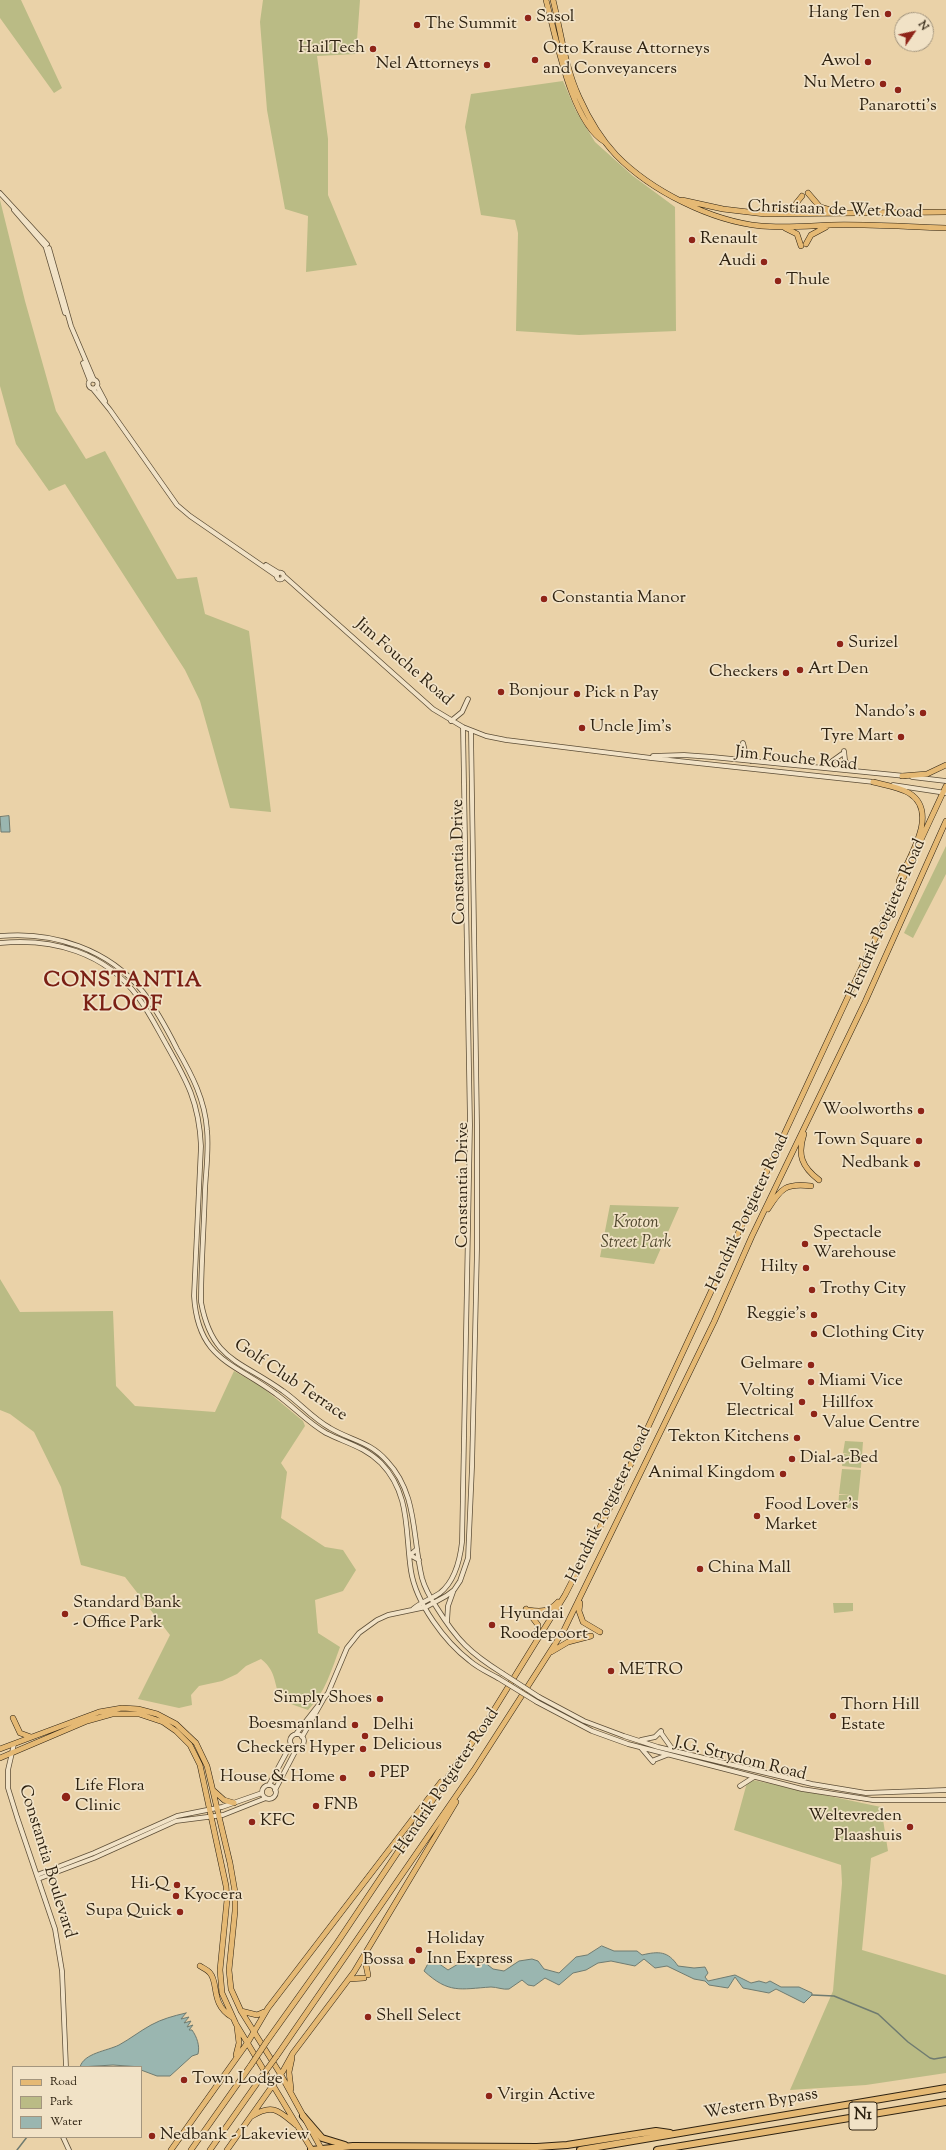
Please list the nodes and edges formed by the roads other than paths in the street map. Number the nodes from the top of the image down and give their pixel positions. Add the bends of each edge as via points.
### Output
1 (546, 0) edge
2 (553, 0) edge
3 (606, 143) junction
4 (0, 193) edge
5 (808, 194) dead end
6 (802, 196) dead end
7 (679, 199) junction
8 (838, 212) junction
9 (946, 212) edge
10 (765, 214) junction
11 (830, 225) junction
12 (781, 227) junction
13 (946, 228) edge
14 (92, 380) junction
15 (95, 387) junction
16 (468, 699) dead end
17 (451, 721) junction
18 (463, 727) junction
19 (472, 730) junction
20 (743, 742) dead end
21 (642, 756) junction
22 (751, 761) junction
23 (946, 766) edge
24 (824, 767) junction
25 (850, 770) junction
26 (902, 776) junction
27 (946, 781) edge
28 (874, 782) junction
29 (946, 786) edge
30 (945, 793) edge
31 (945, 824) edge
32 (890, 909) junction
33 (0, 936) edge
34 (0, 943) edge
35 (813, 1111) junction
36 (819, 1180) dead end
37 (812, 1186) dead end
38 (752, 1236) junction
39 (417, 1549) junction
40 (410, 1555) junction
41 (419, 1560) junction
42 (454, 1590) junction
43 (565, 1595) junction
44 (430, 1598) junction
45 (580, 1600) junction
46 (422, 1602) junction
47 (434, 1603) junction
48 (426, 1608) junction
49 (412, 1609) junction
50 (447, 1624) junction
51 (600, 1632) dead end
52 (591, 1636) dead end
53 (534, 1645) junction
54 (551, 1652) junction
55 (539, 1697) joint
56 (324, 1700) junction
57 (537, 1702) joint
58 (13, 1718) dead end
59 (296, 1734) junction
60 (302, 1736) junction
61 (32, 1738) junction
62 (638, 1741) junction
63 (14, 1744) junction
64 (291, 1744) junction
65 (6, 1747) junction
66 (297, 1748) junction
67 (642, 1748) junction
68 (0, 1749) edge
69 (673, 1750) junction
70 (667, 1755) junction
71 (10, 1756) junction
72 (0, 1758) edge
73 (456, 1765) junction
74 (474, 1770) junction
75 (754, 1777) junction
76 (269, 1785) junction
77 (740, 1786) dead end
78 (213, 1790) junction
79 (275, 1790) junction
80 (946, 1790) edge
81 (262, 1792) junction
82 (266, 1798) junction
83 (946, 1800) edge
84 (234, 1803) junction
85 (217, 1808) junction
86 (210, 1809) junction
87 (219, 1816) junction
88 (211, 1817) junction
89 (38, 1877) junction
90 (364, 1955) junction
91 (200, 1966) dead end
92 (349, 1979) junction
93 (268, 2008) junction
94 (241, 2011) junction
95 (233, 2018) junction
96 (236, 2024) junction
97 (254, 2032) junction
98 (248, 2042) junction
99 (293, 2053) junction
100 (236, 2058) junction
101 (66, 2066) edge
102 (280, 2075) junction
103 (272, 2085) junction
104 (946, 2088) edge
105 (294, 2100) junction
106 (946, 2102) edge
107 (304, 2116) junction
108 (249, 2118) junction
109 (300, 2128) junction
110 (672, 2134) junction
111 (63, 2138) edge
112 (687, 2145) junction
113 (353, 2146) junction
114 (321, 2149) edge
115 (69, 2150) edge
116 (171, 2150) edge
117 (191, 2150) edge
118 (210, 2150) edge
119 (227, 2150) edge
120 (311, 2150) edge
121 (580, 2150) edge
122 (657, 2150) edge
123 (666, 2150) edge

1 - 3 main road, Christiaan de Wet Road via 569,85 588,122 599,138
2 - 3 main road, Christiaan de Wet Road via 573,82 586,112
3 - 7 main road, Christiaan de Wet Road via 623,162
4 - 14 street via 47,246 70,329
5 - 8 main road via 820,207
6 - 10 main road via 791,207
7 - 10 main road, Christiaan de Wet Road via 723,209
7 - 12 main road, Christiaan de Wet Road via 722,218 760,226
8 - 9 main road, Christiaan de Wet Road
8 - 10 main road, Christiaan de Wet Road
11 - 12 main road, Christiaan de Wet Road
11 - 12 main road via 814,233 804,245 795,232
11 - 13 main road, Christiaan de Wet Road
14 - 15 street
14 - 15 street via 89,386
15 - 17 street, Jim Fouche Road via 177,505 299,590 419,698
16 - 17 street via 462,712
17 - 18 street, Jim Fouche Road
18 - 19 street, Jim Fouche Road
18 - 44 street, Constantia Drive via 470,1132 462,1542 458,1564 451,1579 445,1588
19 - 21 street, Jim Fouche Road via 506,740
19 - 42 street, Constantia Drive via 477,1125 476,1280 470,1542 465,1569
20 - 22 street
21 - 22 street, Jim Fouche Road via 684,755
21 - 28 street, Jim Fouche Road
22 - 24 street, Jim Fouche Road
23 - 26 main road via 927,774
24 - 25 street, Jim Fouche Road
24 - 25 street via 843,752
25 - 26 street, Jim Fouche Road
26 - 27 street, Jim Fouche Road
28 - 30 street, Jim Fouche Road
28 - 32 main road via 910,794 922,808 924,818
29 - 30 main road, Hendrik Potgieter Road
30 - 32 main road, Hendrik Potgieter Road
31 - 35 main road, Hendrik Potgieter Road
32 - 43 main road, Hendrik Potgieter Road via 616,1496
33 - 39 street, Golf Club Terrace via 37,935 64,940 101,956 138,987 156,1010 193,1077 205,1115 208,1143 201,1302 206,1327 215,1343 229,1357 267,1380 331,1429 360,1440 387,1461 400,1477 409,1497
34 - 40 street, Golf Club Terrace via 46,943 90,957 127,984 149,1013 190,1089 200,1126 194,1296 197,1319 205,1338 224,1362 274,1392 318,1428 363,1448 383,1465 392,1477 403,1501
35 - 36 main road via 801,1146 800,1157 806,1170
35 - 38 main road, Hendrik Potgieter Road
37 - 38 main road via 792,1185 781,1190
38 - 45 main road, Hendrik Potgieter Road via 714,1322
39 - 40 street
39 - 41 street, Golf Club Terrace
40 - 41 street
40 - 46 street, Golf Club Terrace via 411,1572
41 - 44 street, Golf Club Terrace via 422,1579
42 - 47 street, Constantia Drive
42 - 50 street via 449,1601
43 - 53 main road, Hendrik Potgieter Road
43 - 53 main road via 549,1610 527,1610 538,1626 539,1634
44 - 46 street, Constantia Drive
44 - 47 street, Golf Club Terrace
45 - 51 main road via 579,1611 583,1622
45 - 54 main road, Hendrik Potgieter Road
46 - 48 street, Golf Club Terrace
46 - 49 street, Constantia Drive
47 - 48 street, Constantia Drive
47 - 50 street, Golf Club Terrace
48 - 49 street, Constantia Drive
48 - 57 street, Golf Club Terrace, bridge via 455,1648 474,1664
49 - 56 street, Constantia Drive via 377,1620 359,1633 347,1648
50 - 55 street, Golf Club Terrace, bridge via 467,1649
52 - 54 main road via 568,1642
53 - 73 main road, Hendrik Potgieter Road via 484,1726
54 - 74 main road, Hendrik Potgieter Road
55 - 62 street, J.G. Strydom Road via 584,1721
56 - 59 street, Constantia Drive
56 - 60 street, Constantia Drive
57 - 67 street, J.G. Strydom Road via 592,1731
58 - 61 main road via 20,1733
59 - 60 street
59 - 64 street via 290,1738
60 - 66 street via 303,1744
61 - 63 main road
61 - 78 main road via 99,1712 122,1708 146,1710 176,1724 196,1743 207,1766
62 - 69 street, J.G. Strydom Road
62 - 69 street via 653,1738 661,1732
63 - 65 main road
63 - 71 street, Constantia Boulevard
64 - 66 street
64 - 76 street
65 - 68 main road
65 - 71 street, Constantia Boulevard
66 - 79 street
67 - 70 street, J.G. Strydom Road
67 - 70 street via 654,1761
69 - 80 street, J.G. Strydom Road via 854,1792
70 - 75 street, J.G. Strydom Road
71 - 72 main road
71 - 86 main road via 101,1717 120,1713 148,1716 163,1722 190,1745 202,1772
71 - 89 street, Constantia Boulevard via 10,1793
73 - 93 main road via 393,1843
73 - 117 main road, Hendrik Potgieter Road, bridge via 337,1943
74 - 90 main road
74 - 118 main road, Hendrik Potgieter Road, bridge via 350,1952
75 - 77 street
75 - 83 street, J.G. Strydom Road via 852,1798
76 - 79 street
76 - 81 street via 263,1788
78 - 84 main road via 224,1800
78 - 85 main road
79 - 82 street via 274,1797
81 - 82 street
81 - 84 street
82 - 87 street
84 - 85 street
85 - 86 street
85 - 87 main road
86 - 88 main road
86 - 89 street via 169,1819
87 - 88 street
87 - 94 main road via 235,1892 229,1979
88 - 89 street via 176,1821 94,1858
88 - 95 main road via 227,1900 220,1978 222,1993
89 - 101 street, Constantia Boulevard via 55,1929 62,1964
90 - 92 main road
90 - 92 main road via 366,1977
91 - 95 main road via 212,1974 217,1998 226,2013
92 - 99 main road
93 - 94 main road via 257,2015
93 - 97 main road
94 - 97 main road
95 - 96 main road
96 - 98 main road
96 - 100 main road via 239,2043
97 - 98 main road
97 - 102 main road
98 - 100 main road
98 - 103 main road
99 - 102 main road
99 - 105 main road via 288,2072
100 - 116 main road
102 - 103 main road
102 - 105 main road
103 - 108 main road
103 - 109 main road
104 - 110 highway, Western Bypass / N1
105 - 107 main road
106 - 112 highway, Western Bypass / N1
107 - 113 highway via 322,2138
107 - 114 main road
108 - 109 main road via 261,2110 272,2109
108 - 119 main road
109 - 120 main road
110 - 113 highway via 656,2131 567,2145 537,2147
110 - 121 highway, Western Bypass / N1
111 - 115 street
112 - 122 highway, Western Bypass / N1
112 - 123 highway
113 - 114 highway
114 - 120 highway

